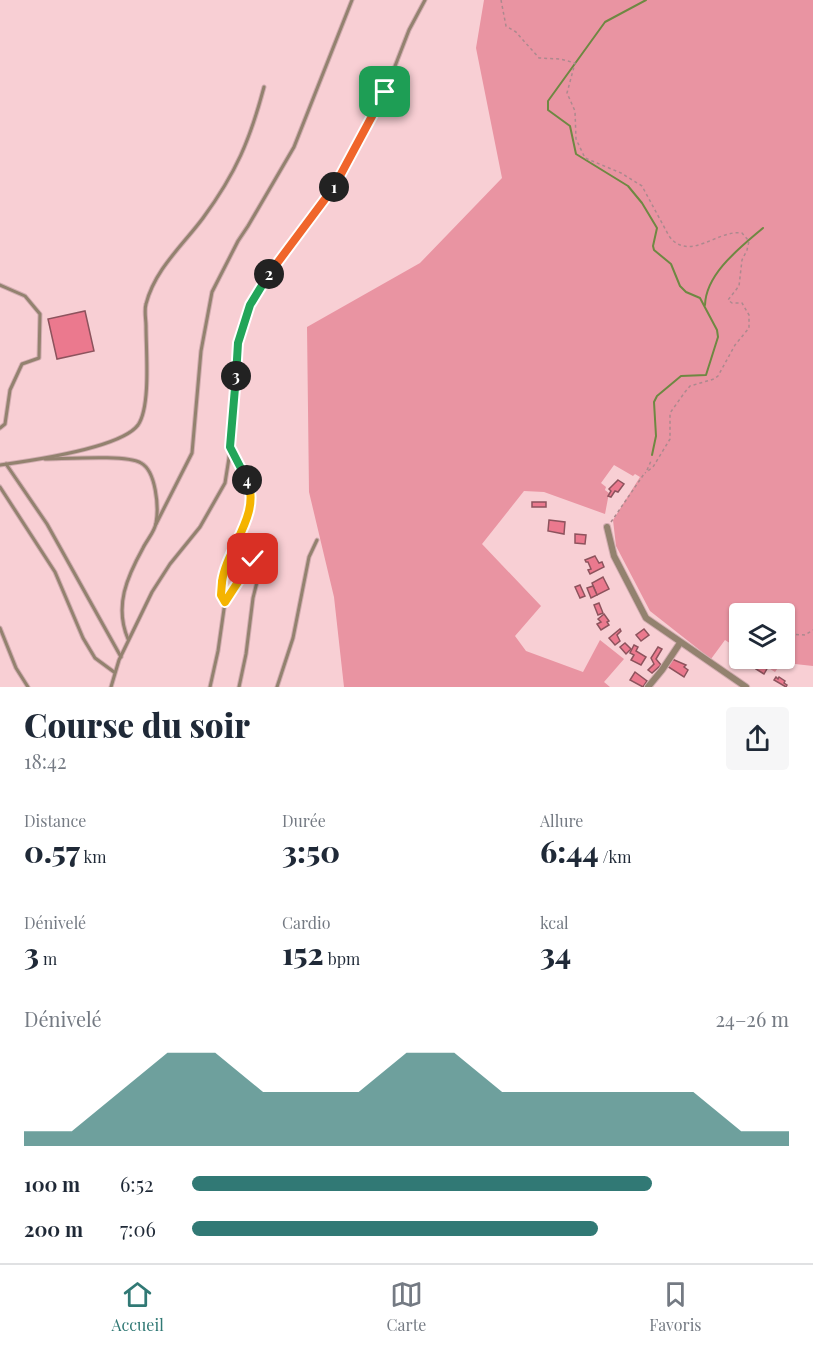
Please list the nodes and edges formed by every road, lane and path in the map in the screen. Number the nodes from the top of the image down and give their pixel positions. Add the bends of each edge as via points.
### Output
1 (352, 0) edge
2 (425, 0) edge
3 (501, 0) edge
4 (264, 87) dead end
5 (0, 285) edge
6 (0, 428) edge
7 (230, 447) junction
8 (34, 459) junction
9 (651, 461) dead end
10 (6, 464) junction
11 (0, 465) edge
12 (645, 473) junction
13 (0, 487) edge
14 (156, 524) junction
15 (607, 527) joint
16 (317, 540) dead end
17 (225, 602) junction
18 (0, 628) edge
19 (813, 630) edge
20 (795, 635) edge
21 (128, 639) junction
22 (680, 643) junction
23 (121, 657) junction
24 (114, 672) junction
25 (28, 687) edge
26 (111, 687) edge
27 (210, 687) edge
28 (239, 687) edge
29 (278, 687) edge
30 (648, 687) edge
31 (746, 687) edge

1 - 14 lane via 294,147 212,292 201,351 192,453
2 - 7 lane via 385,92 331,193 250,305 238,343
3 - 12 path via 506,26 539,58 575,63 567,93 575,111 576,139 585,158 621,172 642,186 674,243 706,244 735,232 749,241 739,286 728,300 746,307 749,328 714,380 690,386 685,392 670,413 670,439
4 - 8 lane via 252,132 233,174 159,272 146,305 145,410 137,426 111,441
5 - 6 lane via 25,296 40,314 39,358 22,364 10,390 5,424
7 - 17 lane via 249,483 251,501 222,579 221,595
7 - 21 lane via 225,483 211,510 170,564
8 - 10 lane
8 - 14 lane via 112,458 141,462 153,475
9 - 12 path
10 - 11 lane
10 - 23 lane via 47,524
12 - 15 path
13 - 24 lane via 55,572 95,658
14 - 21 lane via 126,582 120,609
15 - 22 street via 614,556 640,609 651,623
16 - 29 lane via 309,557 293,638
17 - 27 lane
17 - 28 lane via 260,548 264,548
18 - 25 lane
19 - 20 path
21 - 23 lane
22 - 30 street
22 - 31 street
23 - 24 lane
24 - 26 lane

